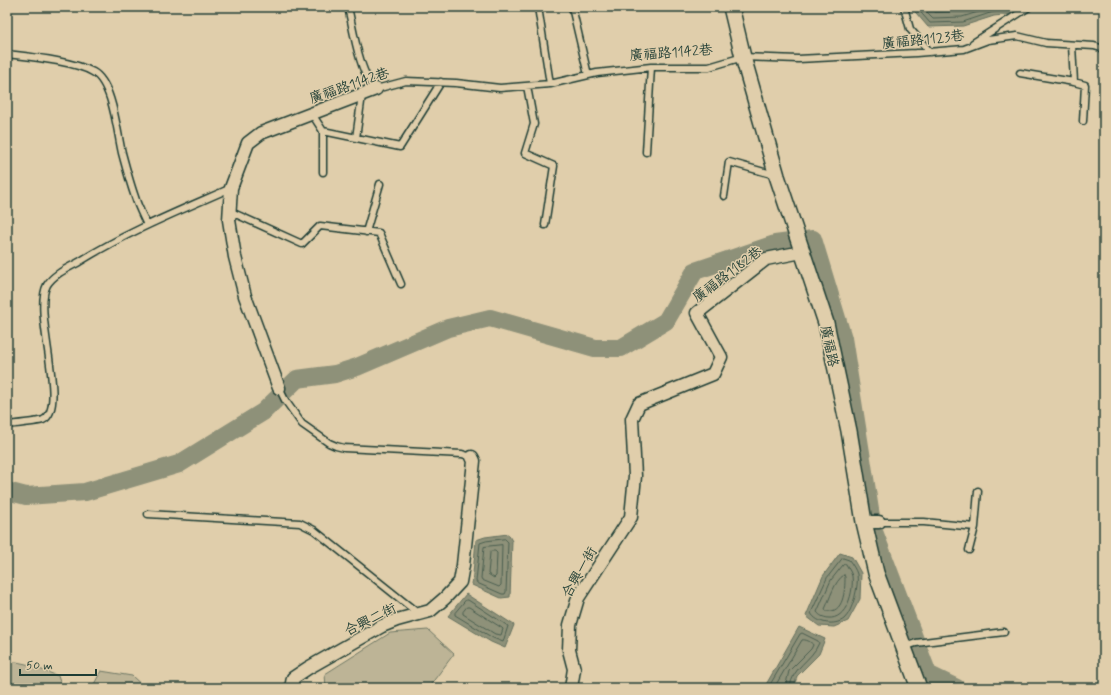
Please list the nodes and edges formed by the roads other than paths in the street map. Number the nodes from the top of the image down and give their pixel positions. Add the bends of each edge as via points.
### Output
1 (348, 7) edge
2 (538, 7) edge
3 (572, 7) edge
4 (732, 7) edge
5 (904, 7) edge
6 (1029, 7) edge
7 (1072, 45) junction
8 (964, 48) junction
9 (1104, 49) edge
10 (930, 52) junction
11 (7, 54) edge
12 (743, 57) junction
13 (651, 67) junction
14 (1020, 73) dead end
15 (588, 75) junction
16 (441, 82) junction
17 (1074, 82) junction
18 (550, 84) junction
19 (527, 86) junction
20 (376, 89) junction
21 (362, 95) junction
22 (312, 114) junction
23 (1083, 121) dead end
24 (323, 131) junction
25 (356, 138) junction
26 (646, 152) dead end
27 (324, 172) dead end
28 (777, 176) junction
29 (380, 184) dead end
30 (231, 188) junction
31 (724, 196) dead end
32 (229, 211) junction
33 (147, 225) junction
34 (545, 225) dead end
35 (366, 232) junction
36 (802, 252) junction
37 (401, 284) dead end
38 (279, 388) joint
39 (7, 425) edge
40 (472, 458) joint
41 (635, 476) joint
42 (978, 491) dead end
43 (148, 514) dead end
44 (865, 522) junction
45 (879, 522) joint
46 (975, 527) junction
47 (969, 550) dead end
48 (419, 614) junction
49 (1004, 632) dead end
50 (904, 647) junction
51 (291, 688) edge
52 (572, 688) edge
53 (919, 688) edge

1 - 20 lane via 362,65 370,84
2 - 18 lane
3 - 15 lane
4 - 12 street, 廣福路
5 - 10 lane via 910,29
6 - 8 lane
7 - 8 lane, 廣福路1123巷 via 1046,43 1017,36 988,40
7 - 9 lane, 廣福路1123巷
7 - 17 lane
8 - 10 lane, 廣福路1123巷
10 - 12 lane, 廣福路1123巷 via 798,59
11 - 33 lane via 80,67 94,72 101,78 107,90 135,198
12 - 13 lane, 廣福路1142巷 via 709,67
12 - 28 street, 廣福路
13 - 15 lane, 廣福路1142巷
13 - 26 lane
14 - 17 lane
15 - 18 lane, 廣福路1142巷
16 - 19 lane, 廣福路1142巷 via 500,88
16 - 20 lane, 廣福路1142巷 via 406,81
16 - 25 lane via 400,147
17 - 23 lane via 1086,85
18 - 19 lane, 廣福路1142巷
19 - 34 lane via 534,124 525,153 554,166
20 - 21 street, 廣福路1142巷
21 - 22 street, 廣福路1142巷
21 - 25 lane
22 - 24 lane
22 - 30 street, 廣福路1142巷 via 261,133 248,142
24 - 25 lane
24 - 27 lane
28 - 31 lane via 729,162
28 - 36 street, 廣福路
29 - 35 lane
30 - 32 street, 廣福路1142巷
30 - 33 lane
32 - 35 lane via 302,244 320,226
32 - 38 street, 廣福路1142巷 via 234,257 245,296
33 - 39 lane via 69,267 56,275 48,285 44,296 44,311 53,398 51,413 43,420
35 - 37 lane via 379,233
36 - 41 street, 廣福路1182巷 via 766,259 697,313 721,357 713,374 639,404 632,419
36 - 44 street, 廣福路 via 826,323
38 - 40 lane via 302,424 336,446 462,454
40 - 48 street, 合興二街 via 474,461 464,565 460,582 430,611
41 - 52 street, 合興一街 via 631,517 578,598 570,625 569,650 574,669
42 - 46 lane
43 - 48 lane via 300,523 314,530
44 - 45 street
44 - 50 street, 廣福路 via 876,572
45 - 46 lane via 924,522
46 - 47 lane
48 - 51 street, 合興二街 via 382,626 308,668 293,678
49 - 50 lane via 916,643
50 - 53 street, 廣福路

